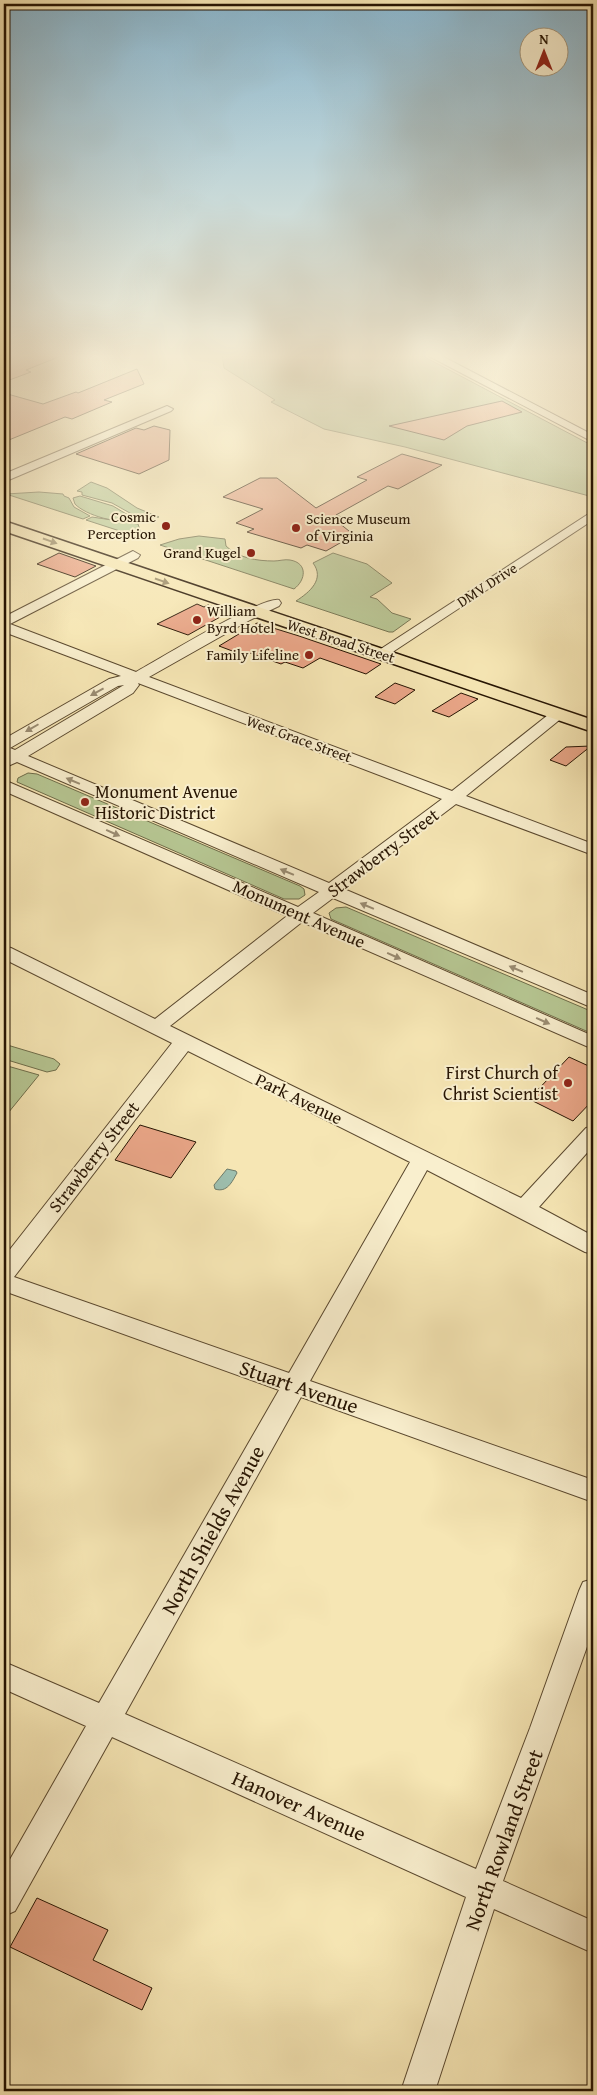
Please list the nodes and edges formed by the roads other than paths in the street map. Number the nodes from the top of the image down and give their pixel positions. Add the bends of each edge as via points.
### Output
1 (66, 452) edge
2 (4, 478) edge
3 (4, 513) edge
4 (593, 515) edge
5 (4, 526) edge
6 (134, 554) junction
7 (116, 564) junction
8 (274, 603) junction
9 (254, 612) junction
10 (4, 622) edge
11 (4, 627) edge
12 (388, 650) junction
13 (136, 678) junction
14 (593, 711) edge
15 (558, 714) junction
16 (593, 726) edge
17 (7, 754) edge
18 (4, 785) edge
19 (456, 798) junction
20 (593, 850) edge
21 (332, 891) junction
22 (301, 915) junction
23 (4, 952) edge
24 (593, 1002) edge
25 (157, 1026) junction
26 (184, 1042) junction
27 (593, 1043) edge
28 (593, 1133) edge
29 (422, 1160) junction
30 (524, 1209) junction
31 (593, 1246) edge
32 (4, 1273) edge
33 (4, 1282) edge
34 (295, 1385) junction
35 (593, 1491) edge
36 (593, 1591) edge
37 (4, 1675) edge
38 (106, 1720) junction
39 (484, 1889) junction
40 (4, 1900) edge
41 (593, 1937) edge
42 (418, 2091) edge

1 - 2 street
3 - 6 main road, West Broad Street
4 - 12 street, DMV Drive
5 -> 7 main road, West Broad Street
6 - 7 street
6 - 8 main road, West Broad Street
7 -> 9 main road, West Broad Street
7 - 10 street
8 - 9 street
8 - 12 main road, West Broad Street
9 - 12 main road, West Broad Street
9 - 13 street
11 - 13 street, West Grace Street
12 - 14 main road, West Broad Street
12 - 15 main road, West Broad Street
13 - 17 street via 128,690
13 - 19 street, West Grace Street
15 - 16 main road, West Broad Street
15 - 19 street, Strawberry Street
21 -> 17 street, Monument Avenue
18 -> 22 street, Monument Avenue
19 - 20 street, West Grace Street
19 - 21 street, Strawberry Street
21 - 22 street, Strawberry Street
24 -> 21 street, Monument Avenue
22 - 25 street, Strawberry Street
22 -> 27 street, Monument Avenue
23 - 25 street, Park Avenue
25 - 26 street, Park Avenue
26 - 29 street, Park Avenue
26 - 32 street, Strawberry Street
28 - 30 street
29 - 30 street, Park Avenue
29 - 34 street, North Shields Avenue
30 - 31 street, Park Avenue
33 - 34 street, Stuart Avenue
34 - 35 street, Stuart Avenue
34 - 38 street, North Shields Avenue
36 - 39 street, North Rowland Street
37 - 38 street, Hanover Avenue
38 - 39 street, Hanover Avenue
38 - 40 street, North Shields Avenue
39 - 41 street, Hanover Avenue
39 - 42 street, North Rowland Street

